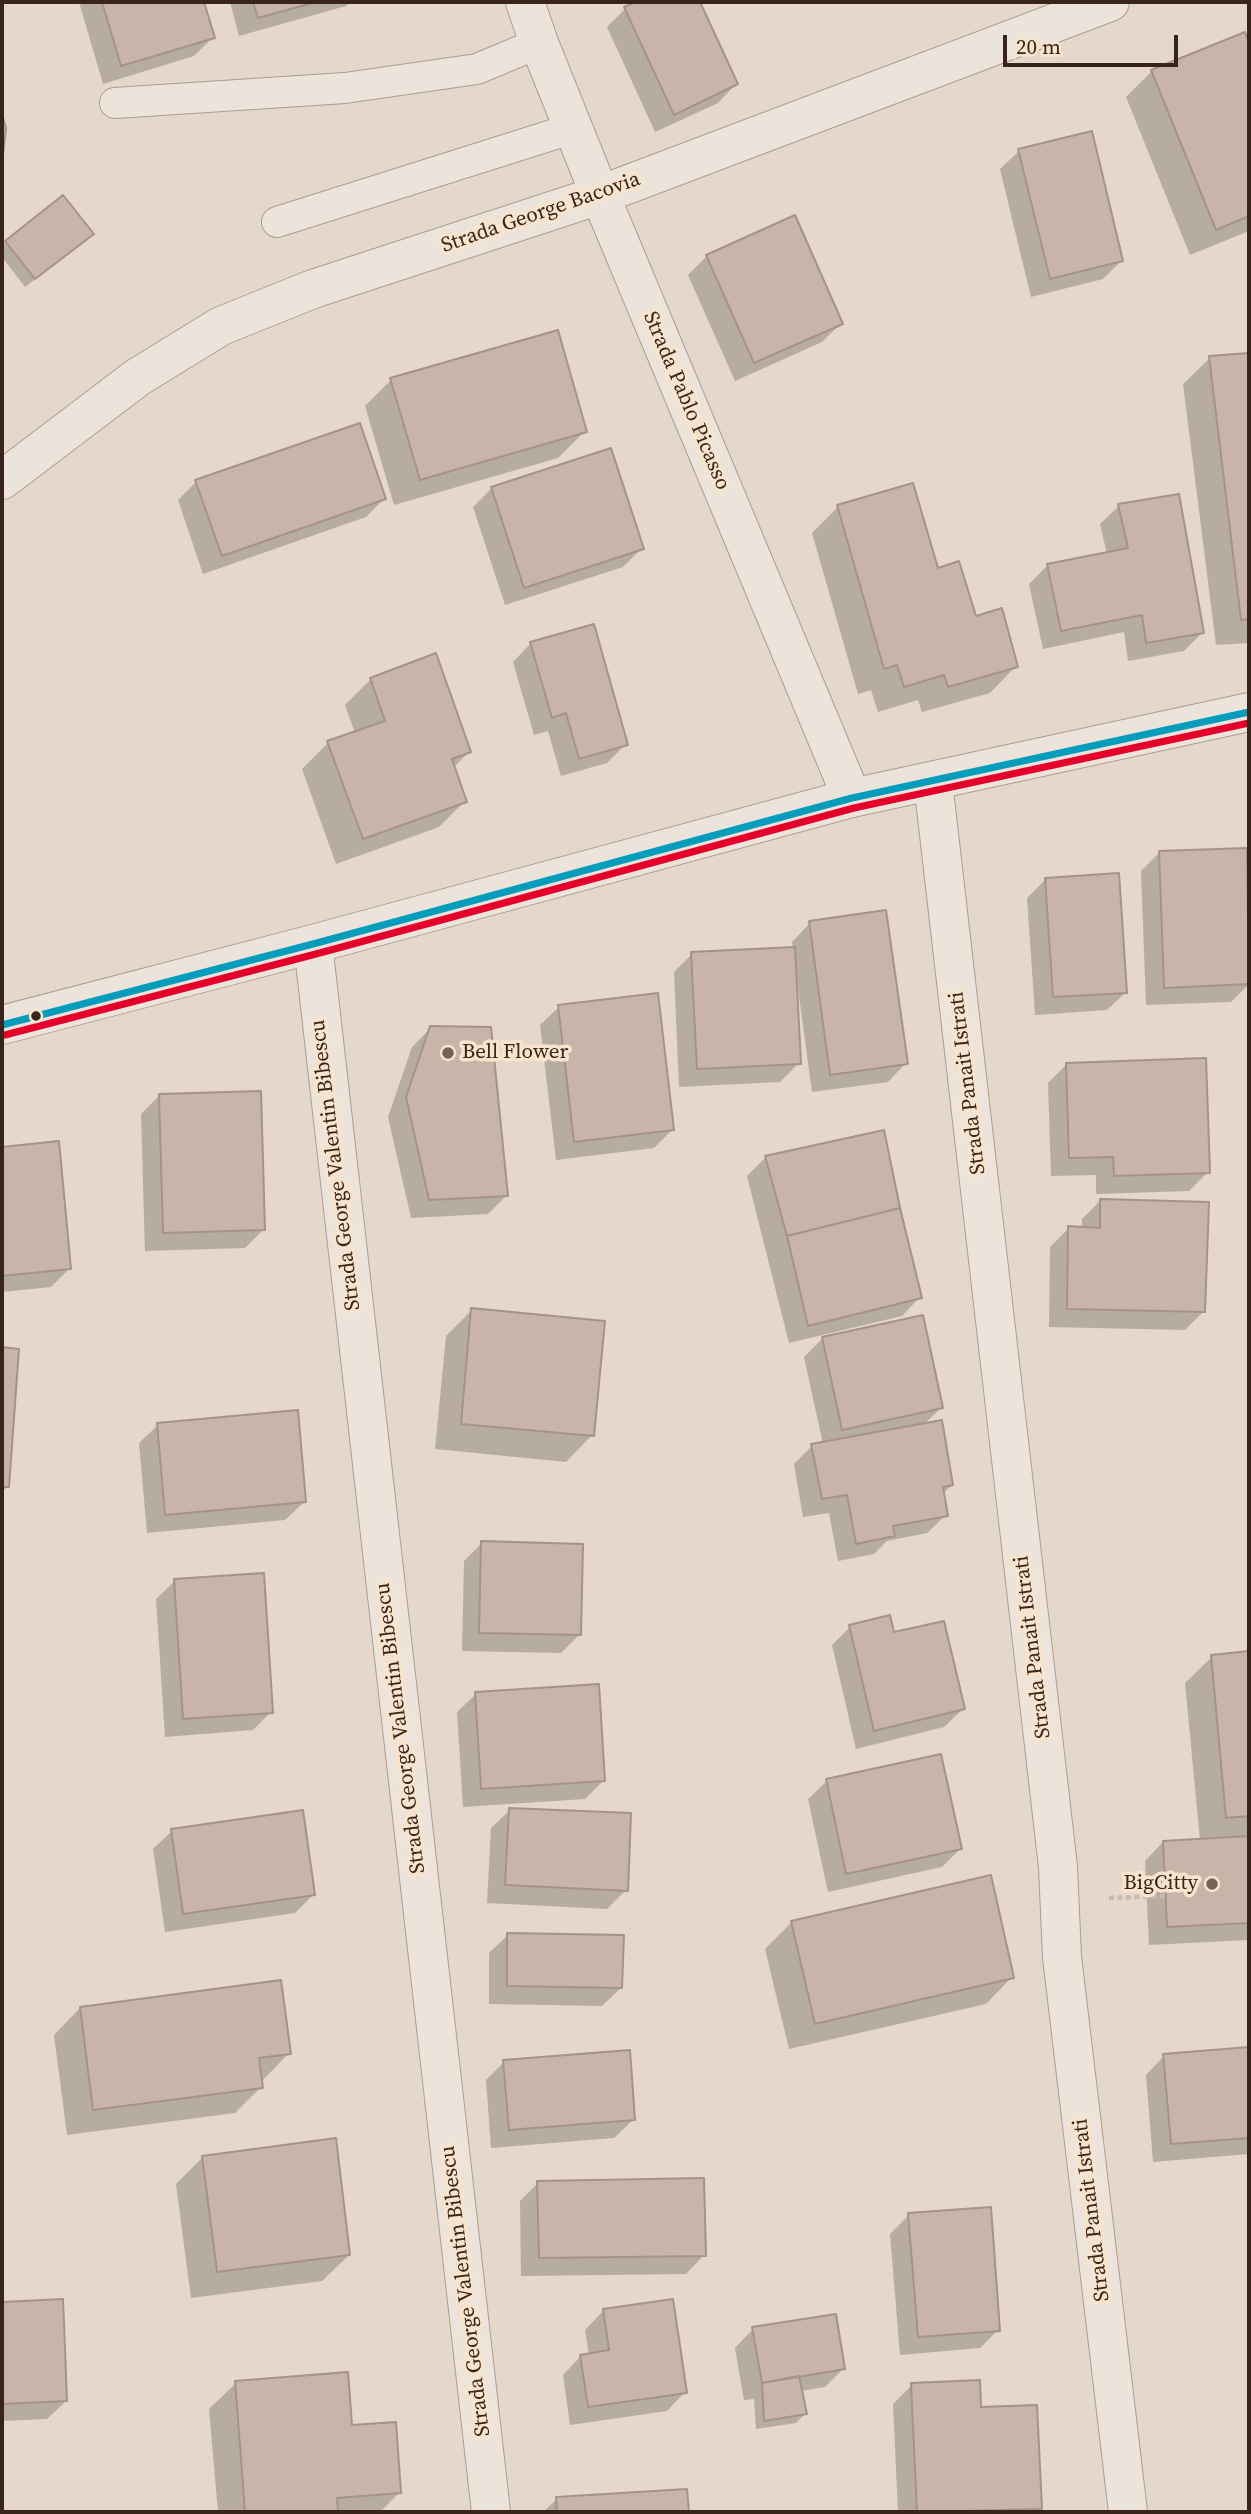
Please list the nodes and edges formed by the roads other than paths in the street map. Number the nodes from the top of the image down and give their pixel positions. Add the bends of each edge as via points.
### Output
1 (525, 2) edge
2 (1110, 2) edge
3 (539, 43) junction
4 (115, 103) dead end
5 (574, 128) junction
6 (600, 195) junction
7 (277, 222) dead end
8 (2, 480) edge
9 (1249, 712) edge
10 (933, 782) junction
11 (852, 798) junction
12 (313, 944) junction
13 (2, 1025) edge
14 (491, 2512) edge
15 (1128, 2512) edge

1 - 3 street, Strada Pablo Picasso
2 - 6 street, Strada George Bacovia
3 - 4 lane via 477,69 345,89
3 - 5 street, Strada Pablo Picasso
5 - 6 street, Strada Pablo Picasso
5 - 7 lane
6 - 8 street, Strada George Bacovia via 313,289 221,326 138,377
6 - 11 street, Strada Pablo Picasso
9 - 10 street
10 - 11 street
10 - 15 street, Strada Panait Istrati
11 - 12 street
12 - 13 street
12 - 14 street, Strada George Valentin Bibescu

